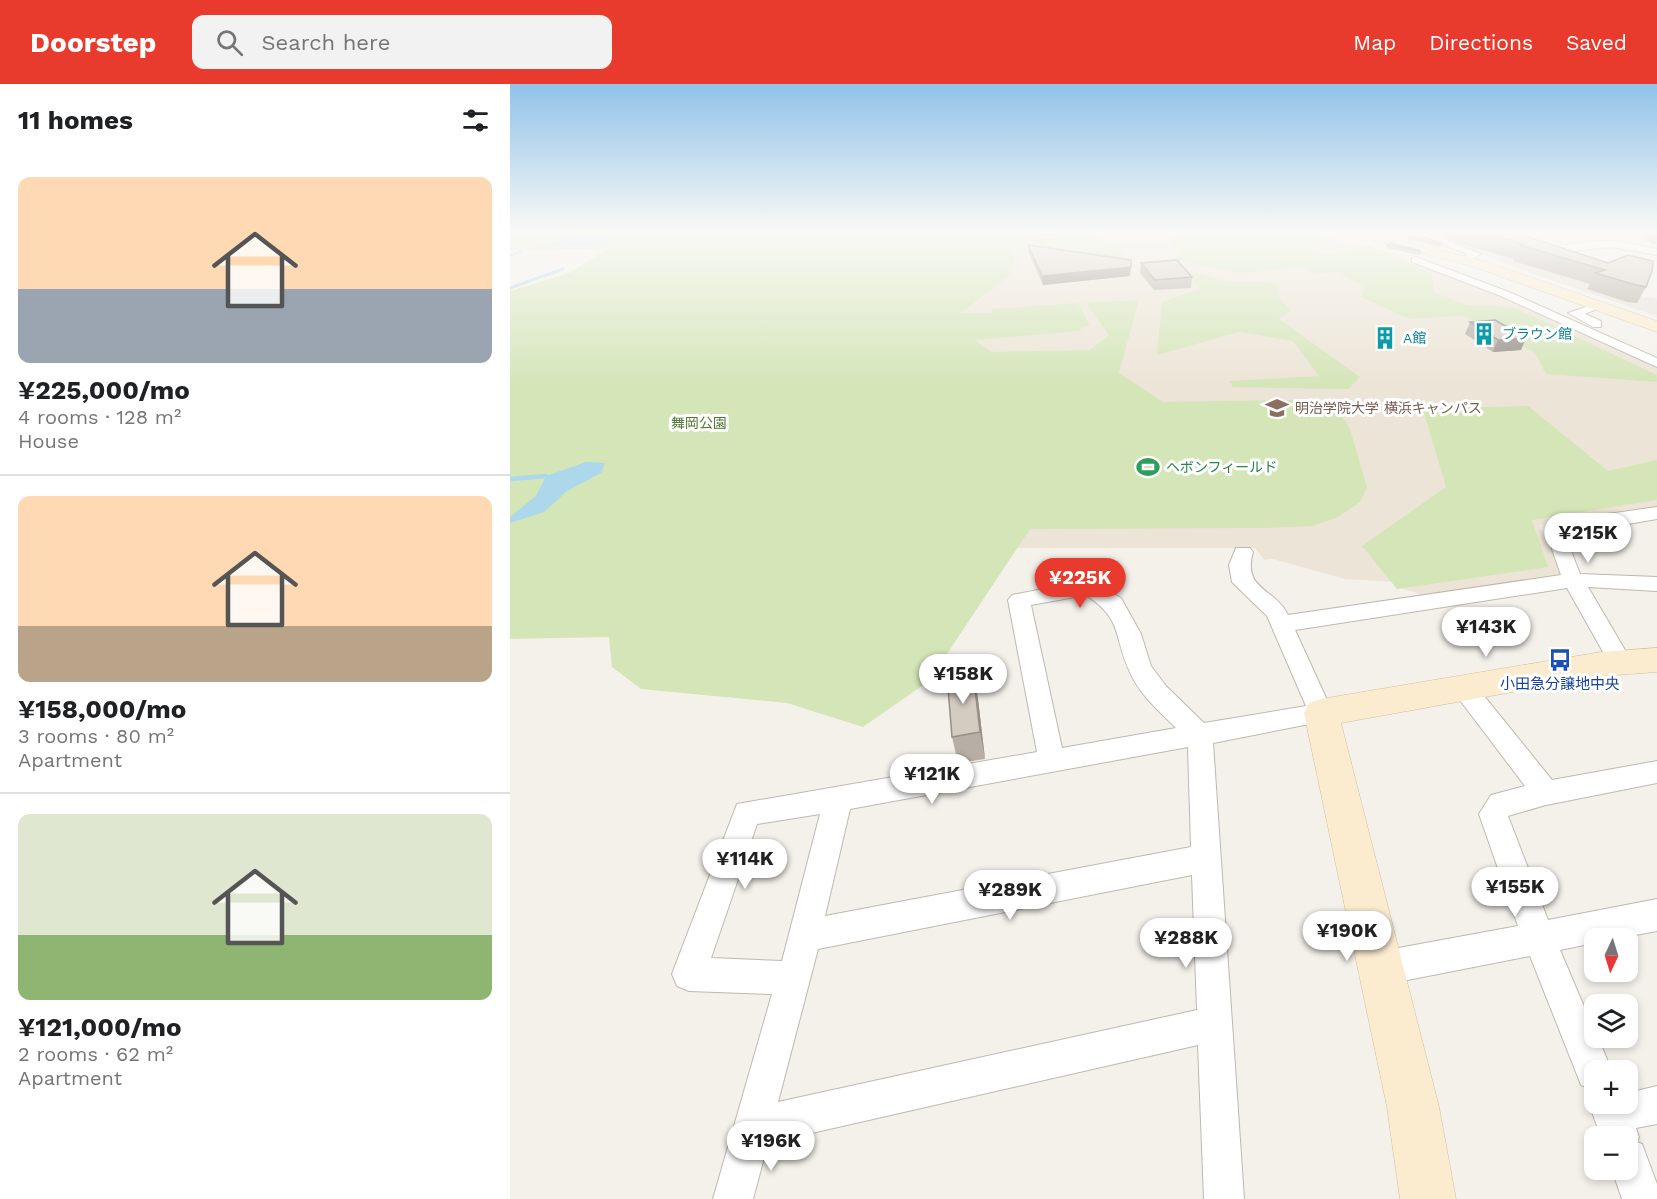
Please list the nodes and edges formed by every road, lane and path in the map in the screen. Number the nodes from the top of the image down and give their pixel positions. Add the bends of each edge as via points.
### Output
1 (1476, 283) edge
2 (1534, 283) edge
3 (1541, 283) edge
4 (1598, 306) junction
5 (1657, 321) edge
6 (1657, 327) edge
7 (1607, 329) dead end
8 (1657, 363) edge
9 (1657, 513) edge
10 (1243, 552) dead end
11 (1575, 580) junction
12 (1657, 584) edge
13 (1282, 624) junction
14 (1657, 660) edge
15 (1620, 662) junction
16 (1464, 688) junction
17 (1321, 713) junction
18 (1200, 736) junction
19 (1052, 761) junction
20 (1657, 772) edge
21 (1546, 792) junction
22 (838, 799) junction
23 (1206, 858) junction
24 (1657, 915) edge
25 (805, 936) junction
26 (1539, 939) junction
27 (1382, 968) junction
28 (793, 978) junction
29 (1214, 1024) junction
30 (1589, 1060) edge
31 (1657, 1105) edge
32 (1613, 1119) edge
33 (753, 1126) junction
34 (1636, 1180) edge
35 (733, 1199) edge
36 (1224, 1199) edge
37 (1428, 1199) edge
38 (1642, 1199) edge

1 - 8 street
2 - 4 street
3 - 5 street
4 - 6 street
4 - 7 street via 1574,313
9 - 11 street via 1555,532
10 - 13 street via 1239,565 1242,582 1276,612
11 - 12 street
11 - 13 street
11 - 15 street
13 - 17 street
14 - 15 street
15 - 16 street
16 - 17 street
16 - 21 street
17 - 18 street
17 - 27 street
18 - 19 street
18 - 19 street via 1157,693 1140,669 1130,634 1113,603 1089,587 1072,589 1019,600
18 - 23 street
19 - 22 street
20 - 21 street
21 - 26 street via 1501,804 1493,814
22 - 25 street
22 - 28 street via 747,813 689,974
23 - 25 street
23 - 29 street
24 - 26 street
25 - 28 street
26 - 27 street
26 - 30 street
27 - 37 street via 1413,1107
28 - 33 street
29 - 33 street
29 - 36 street
31 - 32 street
33 - 35 street
34 - 38 street

